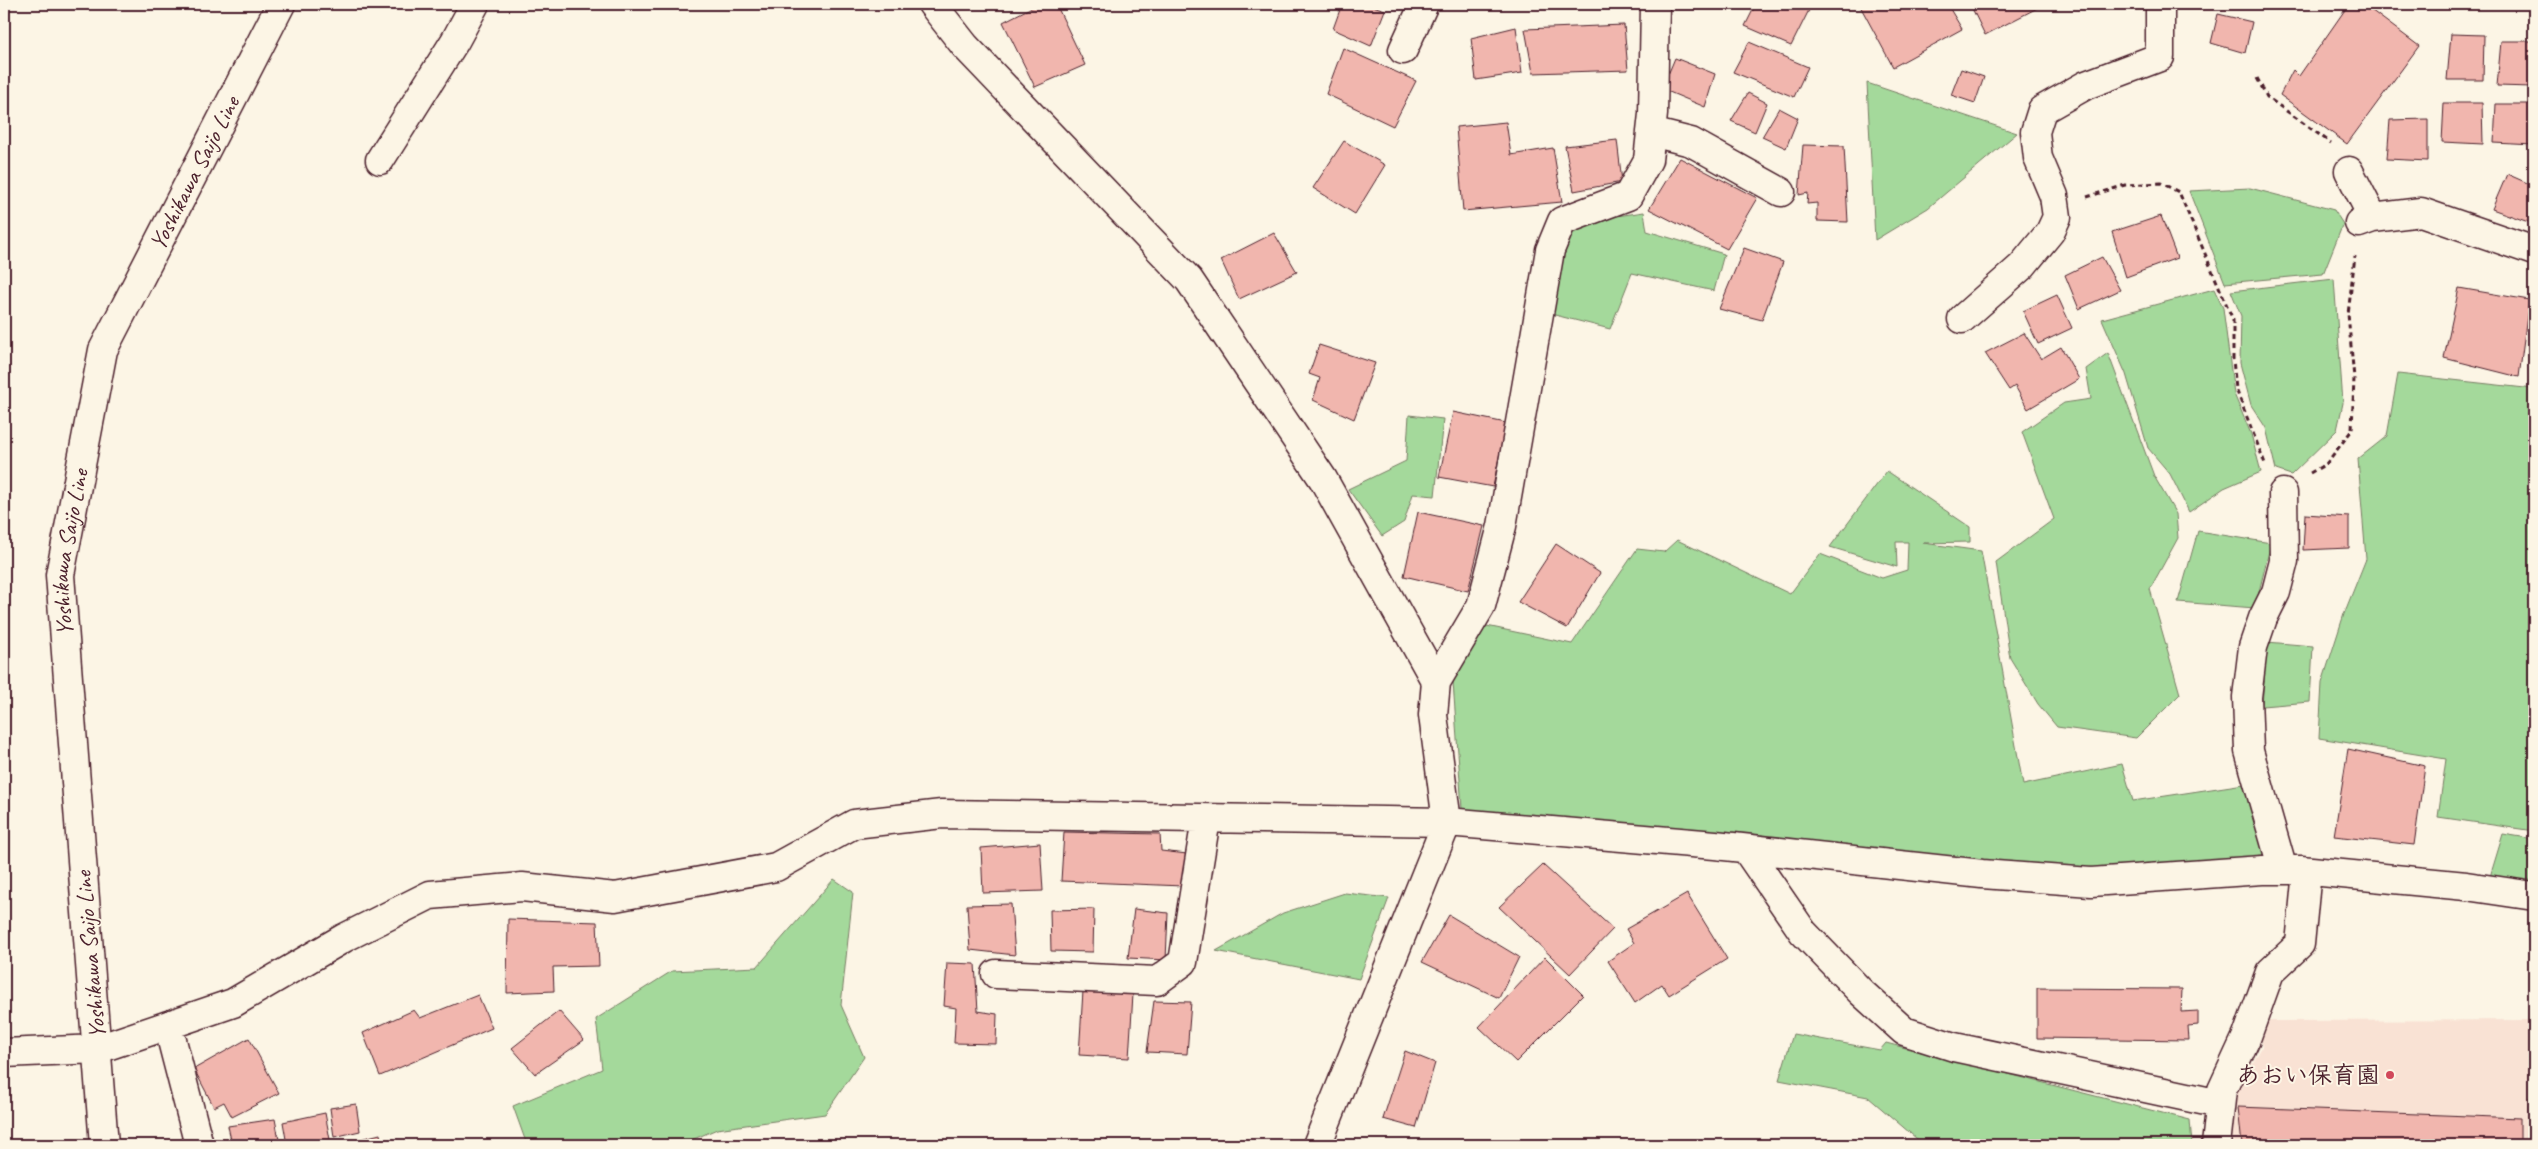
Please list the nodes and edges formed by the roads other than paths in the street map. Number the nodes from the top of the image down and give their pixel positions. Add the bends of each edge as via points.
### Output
1 (282, 4) edge
2 (474, 4) edge
3 (932, 4) edge
4 (1424, 4) edge
5 (1654, 4) edge
6 (2160, 4) edge
7 (1403, 50) dead end
8 (1651, 132) junction
9 (380, 160) dead end
10 (2349, 171) road end
11 (1781, 192) dead end
12 (2534, 251) edge
13 (1962, 319) dead end
14 (2283, 493) road end
15 (1436, 682) junction
16 (1206, 819) junction
17 (1448, 822) junction
18 (1746, 849) junction
19 (2295, 870) junction
20 (2534, 896) edge
21 (996, 974) dead end
22 (168, 1025) junction
23 (98, 1049) junction
24 (4, 1053) edge
25 (2220, 1104) junction
26 (104, 1145) edge
27 (199, 1145) edge
28 (1317, 1145) edge
29 (2216, 1145) edge

1 - 23 street, Yoshikawa Saijo Line via 103,350 60,575
2 - 9 street via 455,41
3 - 15 street via 965,46 1189,280 1323,479
4 - 7 street
5 - 8 street
6 - 13 street via 2160,57 2086,85 2042,110 2034,132 2038,158 2054,196 2056,217 2050,232 2028,259
8 - 11 street via 1691,142
8 - 15 street via 1648,160 1628,196 1562,221 1550,250 1502,526 1481,606
10 - 12 street via 2366,221 2421,212
14 - 19 street via 2284,561 2276,592 2253,647 2248,697 2249,751
15 - 17 street via 1434,715
16 - 17 street
16 - 21 street via 1183,962 1157,981
16 - 22 street via 942,814 854,824 776,867 615,897 522,887 430,895 344,938 233,1003
17 - 18 street
17 - 28 street
18 - 19 street via 2091,882
18 - 25 street via 1803,932 1904,1031 1954,1047
19 - 20 street via 2466,886
19 - 25 street via 2300,944 2270,972 2247,1036 2222,1090
22 - 23 street
22 - 27 street
23 - 24 street
23 - 26 street, Yoshikawa Saijo Line
25 - 29 street

